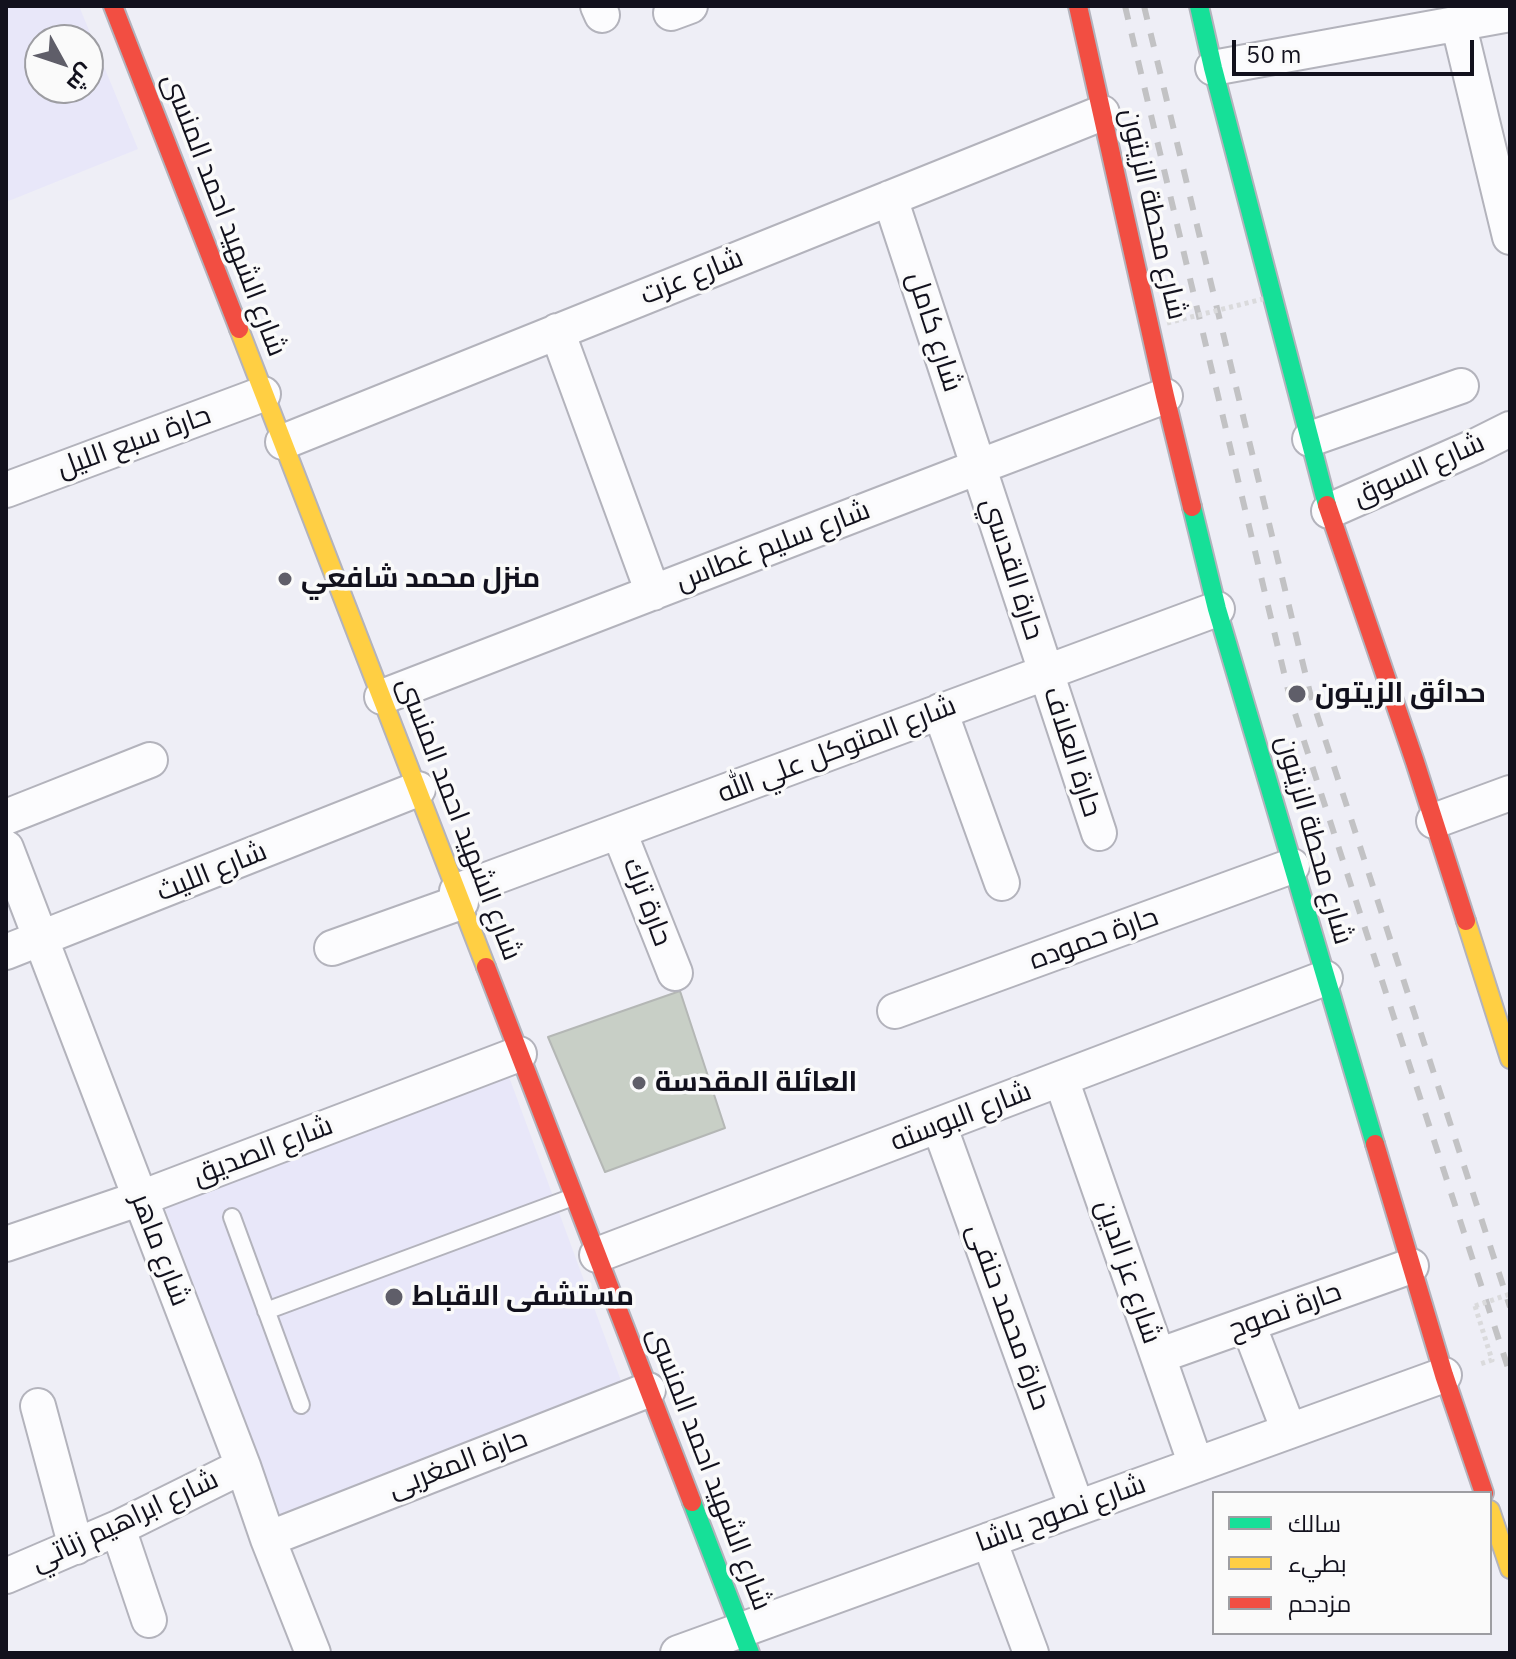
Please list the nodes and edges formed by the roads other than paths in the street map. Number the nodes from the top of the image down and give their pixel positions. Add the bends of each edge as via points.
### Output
1 (113, 6) edge
2 (1078, 6) edge
3 (1199, 6) edge
4 (1510, 14) edge
5 (1461, 16) edge
6 (1213, 68) junction
7 (1102, 113) junction
8 (890, 198) junction
9 (1510, 237) edge
10 (557, 331) junction
11 (1461, 386) dead end
12 (263, 394) junction
13 (1165, 396) junction
14 (1510, 429) edge
15 (1310, 439) junction
16 (283, 442) junction
17 (978, 467) junction
18 (6, 490) edge
19 (1329, 511) junction
20 (653, 593) junction
21 (1217, 609) junction
22 (1046, 672) junction
23 (382, 697) junction
24 (940, 711) junction
25 (150, 760) dead end
26 (418, 789) junction
27 (1510, 793) edge
28 (6, 817) edge
29 (1434, 821) junction
30 (619, 832) junction
31 (1099, 833) dead end
32 (6, 848) edge
33 (1292, 866) junction
34 (1002, 883) dead end
35 (459, 896) junction
36 (41, 940) junction
37 (332, 948) dead end
38 (6, 952) edge
39 (675, 973) dead end
40 (1325, 978) junction
41 (895, 1011) dead end
42 (519, 1054) junction
43 (1510, 1059) edge
44 (1061, 1079) junction
45 (939, 1125) junction
46 (574, 1196) junction
47 (141, 1198) junction
48 (232, 1217) dead end
49 (6, 1244) edge
50 (597, 1255) junction
51 (1411, 1266) junction
52 (266, 1311) junction
53 (1248, 1324) junction
54 (1158, 1356) junction
55 (1444, 1375) junction
56 (648, 1390) junction
57 (301, 1405) dead end
58 (38, 1406) dead end
59 (1289, 1431) junction
60 (1196, 1465) junction
61 (243, 1466) junction
62 (1483, 1491) edge
63 (1077, 1508) junction
64 (1492, 1516) edge
65 (118, 1528) junction
66 (268, 1539) junction
67 (989, 1540) junction
68 (76, 1547) junction
69 (1510, 1569) edge
70 (6, 1576) edge
71 (149, 1620) dead end
72 (745, 1642) edge
73 (313, 1653) edge
74 (678, 1653) edge
75 (1031, 1653) edge

1 - 12 street, شارع الشهيد احمد المنسى
2 - 7 street, شارع محطة الزيتون
3 - 6 street
4 - 5 street
5 - 6 street
5 - 9 street
6 - 15 street
7 - 8 street, شارع عزت
7 - 13 street, شارع محطة الزيتون
8 - 10 street, شارع عزت
8 - 17 street, شارع كامل
10 - 16 street, شارع عزت
10 - 20 street
11 - 15 street
12 - 16 street, شارع الشهيد احمد المنسى
12 - 18 street, حارة سبع الليل
13 - 17 street, شارع سليم غطاس
13 - 21 street, شارع محطة الزيتون
14 - 19 street, شارع السوق
15 - 19 street
16 - 23 street, شارع الشهيد احمد المنسى
17 - 20 street, شارع سليم غطاس
17 - 22 street, حارة القدسي
19 - 29 street
20 - 23 street, شارع سليم غطاس
21 - 22 street, شارع المتوكل علي الله
21 - 33 street, شارع محطة الزيتون
22 - 24 street, شارع المتوكل علي الله
22 - 31 street, حارة العلاف
23 - 26 street, شارع الشهيد احمد المنسى
24 - 30 street, شارع المتوكل علي الله
24 - 34 street
25 - 28 street
26 - 35 street, شارع الشهيد احمد المنسى
26 - 36 street, شارع الليث
27 - 29 street
29 - 43 street
30 - 35 street, شارع المتوكل علي الله
30 - 39 street, حارة ترك
32 - 36 street, شارع ماهر
33 - 40 street, شارع محطة الزيتون
33 - 41 street, حارة حموده
35 - 37 street, شارع المتوكل علي الله
35 - 42 street, شارع الشهيد احمد المنسى
36 - 38 street, شارع الليث
36 - 47 street, شارع ماهر
40 - 44 street, شارع البوسته
40 - 51 street, شارع محطة الزيتون
42 - 46 street, شارع الشهيد احمد المنسى
42 - 47 street, شارع الصديق
44 - 45 street, شارع البوسته
44 - 54 street, شارع عز الدين
45 - 50 street, شارع البوسته
45 - 63 street, حارة محمد حنفى
46 - 50 street, شارع الشهيد احمد المنسى
46 - 52 lane
47 - 49 street, شارع الصديق
47 - 61 street, شارع ماهر
48 - 52 lane
50 - 56 street, شارع الشهيد احمد المنسى
51 - 53 street, حارة نصوح
51 - 55 street, شارع محطة الزيتون
52 - 57 lane
53 - 54 street, حارة نصوح
53 - 59 street
54 - 60 street, شارع عز الدين
55 - 59 street, شارع نصوح باشا
55 - 62 street, شارع محطة الزيتون
56 - 66 street, حارة المغربى
56 - 72 street, شارع الشهيد احمد المنسى
58 - 68 street
59 - 60 street, شارع نصوح باشا
60 - 63 street, شارع نصوح باشا
61 - 65 street, شارع ابراهيم زناتي
61 - 66 street, شارع ماهر
63 - 67 street, شارع نصوح باشا
64 - 69 street
65 - 68 street, شارع ابراهيم زناتي
65 - 71 street
66 - 73 street, شارع ماهر
67 - 72 street, شارع نصوح باشا
67 - 75 street
68 - 70 street, شارع ابراهيم زناتي
72 - 74 street, شارع نصوح باشا

